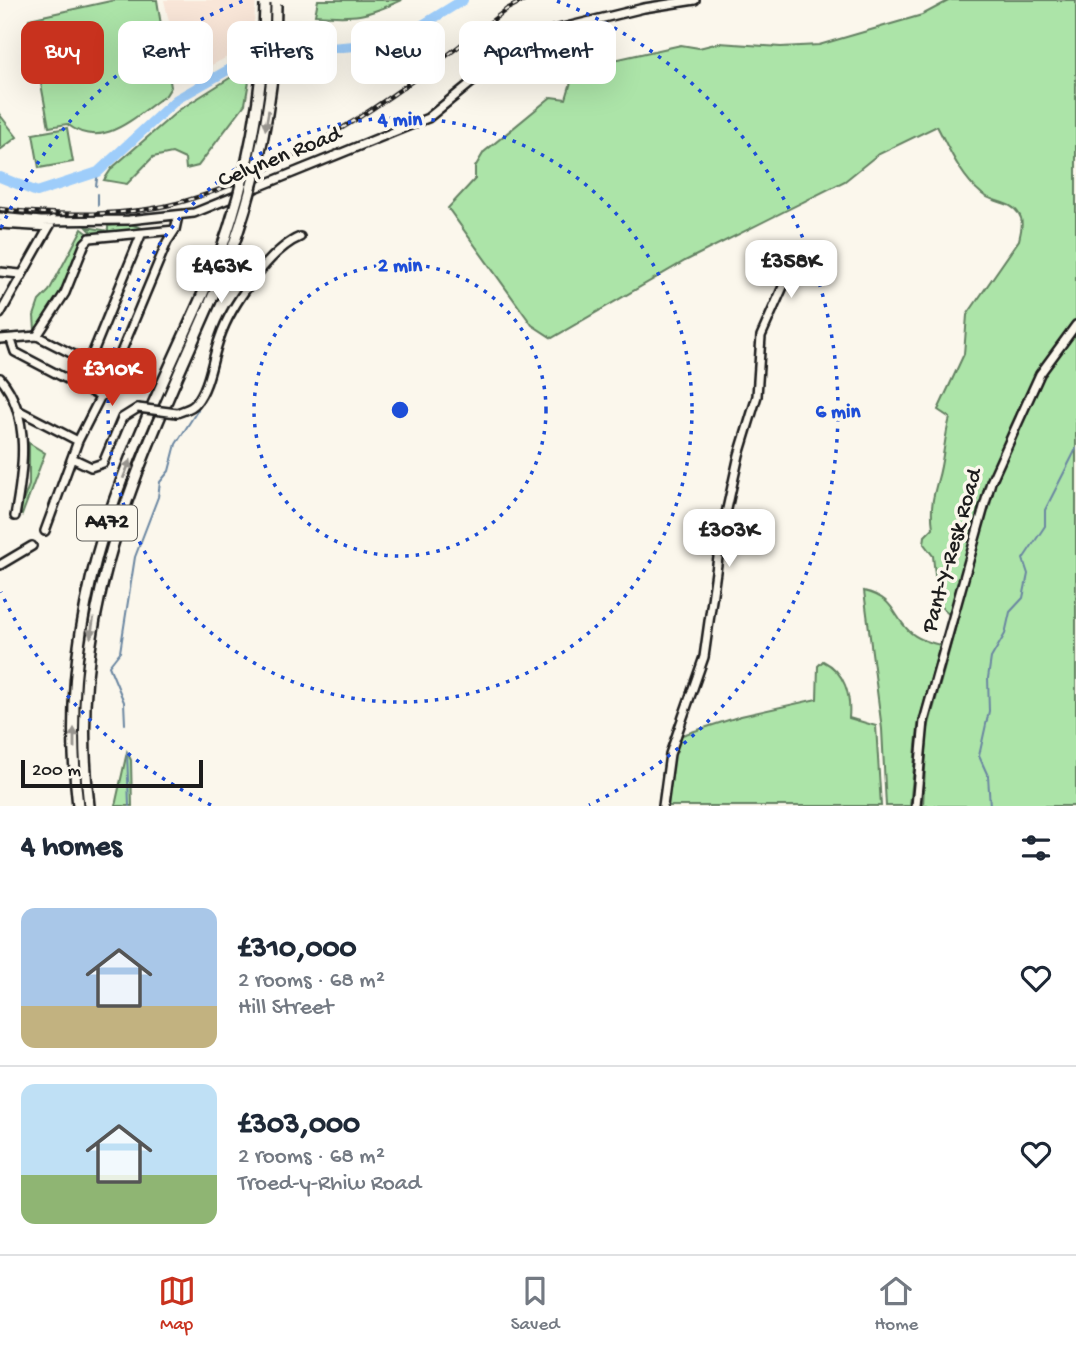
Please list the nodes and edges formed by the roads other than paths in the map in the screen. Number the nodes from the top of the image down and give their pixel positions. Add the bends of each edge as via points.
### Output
1 (695, 0) edge
2 (265, 2) edge
3 (276, 2) edge
4 (178, 216) junction
5 (0, 217) edge
6 (0, 224) edge
7 (51, 224) junction
8 (175, 230) junction
9 (141, 234) junction
10 (300, 237) dead end
11 (794, 262) dead end
12 (0, 272) edge
13 (20, 274) junction
14 (0, 314) edge
15 (1076, 325) edge
16 (37, 336) junction
17 (0, 339) edge
18 (11, 340) junction
19 (89, 362) junction
20 (112, 374) junction
21 (0, 378) edge
22 (9, 393) junction
23 (0, 397) edge
24 (101, 397) junction
25 (18, 410) junction
26 (78, 441) junction
27 (72, 458) junction
28 (15, 516) dead end
29 (44, 531) dead end
30 (32, 546) dead end
31 (0, 565) edge
32 (78, 806) edge
33 (89, 806) edge
34 (663, 806) edge
35 (916, 806) edge

1 - 4 street, Celynen Road via 542,33 515,47 428,118
32 -> 2 main road, A472, bridge via 74,734 81,628 104,530 218,259 243,183 261,77
3 -> 33 main road, A472, bridge via 273,75 260,158 242,225 138,469 106,561 86,681 83,739
4 - 7 street, Celynen Road
4 - 8 street
5 - 7 street
6 - 7 street
7 - 13 street
8 - 9 street
8 - 20 street
9 - 16 street via 90,238 65,293
9 - 19 street
10 - 27 street, bridge via 265,265 238,302 221,333 194,406 177,412 138,408 122,418 103,463 91,467
11 - 34 street via 761,336 757,396 721,536 704,657 670,754
12 - 13 street
13 - 14 street
15 - 35 street, Pant-Y-Resk Road via 1040,373 991,482 924,721
16 - 18 street
16 - 19 street
17 - 18 street
18 - 24 street via 15,352
19 - 20 street
20 - 24 street
21 - 22 street
22 - 23 street
22 - 25 street
24 - 26 street
25 - 26 street
25 - 28 street via 22,477
26 - 27 street
27 - 29 street
30 - 31 street

